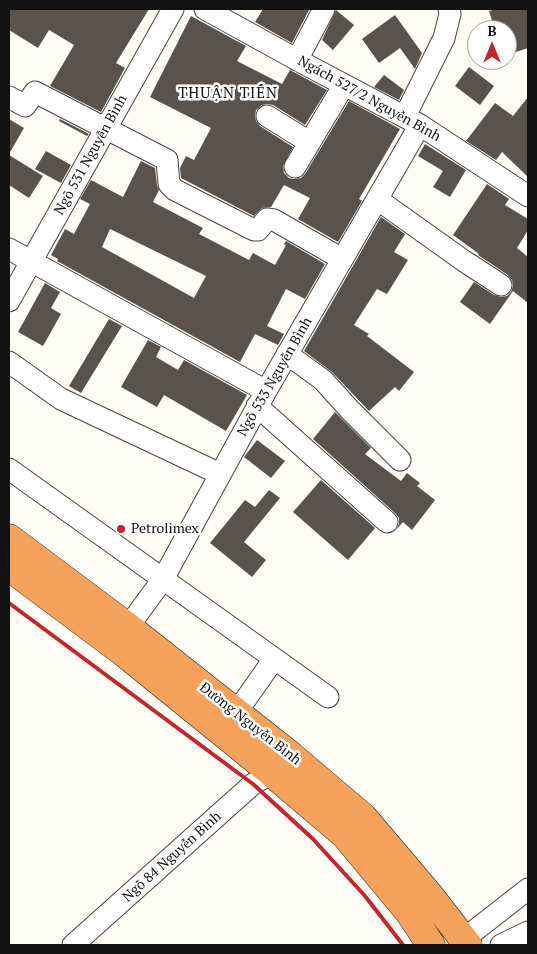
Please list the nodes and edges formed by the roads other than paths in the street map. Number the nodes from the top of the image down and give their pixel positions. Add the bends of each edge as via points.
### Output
1 (173, 9) edge
2 (205, 9) edge
3 (324, 9) edge
4 (455, 11) edge
5 (297, 60) junction
6 (344, 85) junction
7 (9, 97) edge
8 (267, 116) dead end
9 (413, 120) junction
10 (106, 128) junction
11 (309, 142) junction
12 (295, 167) dead end
13 (528, 196) edge
14 (377, 199) junction
15 (9, 249) edge
16 (342, 259) junction
17 (32, 262) junction
18 (501, 285) dead end
19 (9, 301) edge
20 (287, 354) junction
21 (9, 362) edge
22 (262, 399) junction
23 (400, 460) dead end
24 (9, 469) edge
25 (220, 474) junction
26 (387, 522) dead end
27 (9, 538) edge
28 (9, 567) edge
29 (163, 579) junction
30 (128, 628) junction
31 (274, 659) junction
32 (328, 697) dead end
33 (236, 713) junction
34 (272, 773) junction
35 (528, 889) edge
36 (528, 932) edge
37 (466, 942) edge
38 (73, 945) edge
39 (431, 945) edge
40 (501, 945) edge

1 - 10 street, Ngõ 531 Nguyễn Bình
2 - 5 street, Ngách 527/2 Nguyễn Bình
3 - 5 street
4 - 9 street, Ngõ 533 Nguyễn Bình
5 - 6 street, Ngách 527/2 Nguyễn Bình
6 - 9 street, Ngách 527/2 Nguyễn Bình
6 - 11 street
7 - 10 street via 25,106 35,92
8 - 11 street
9 - 13 street, Ngách 527/2 Nguyễn Bình
9 - 14 street, Ngõ 533 Nguyễn Bình
10 - 16 street via 167,160 169,184 175,190 254,230 258,230 267,219 274,220
10 - 17 street, Ngõ 531 Nguyễn Bình
11 - 12 street
14 - 16 street, Ngõ 533 Nguyễn Bình
14 - 18 street
15 - 17 street
16 - 20 street, Ngõ 533 Nguyễn Bình
17 - 19 street, Ngõ 531 Nguyễn Bình
17 - 22 street
20 - 22 street, Ngõ 533 Nguyễn Bình
20 - 23 street via 323,380
21 - 25 street via 60,399
22 - 25 street, Ngõ 533 Nguyễn Bình
22 - 26 street
24 - 29 street
25 - 29 street, Ngõ 533 Nguyễn Bình
27 - 30 highway, Đường Nguyễn Bình
28 - 34 highway, Đường Nguyễn Bình via 123,652
29 - 30 street, Ngõ 533 Nguyễn Bình
29 - 31 street
30 - 33 highway, Đường Nguyễn Bình
31 - 32 street
31 - 33 street
33 - 37 highway, Đường Nguyễn Bình via 363,816
34 - 38 street, Ngõ 84 Nguyễn Bình via 254,784
34 - 39 highway, Đường Nguyễn Bình via 345,835
35 - 37 street
36 - 40 street

